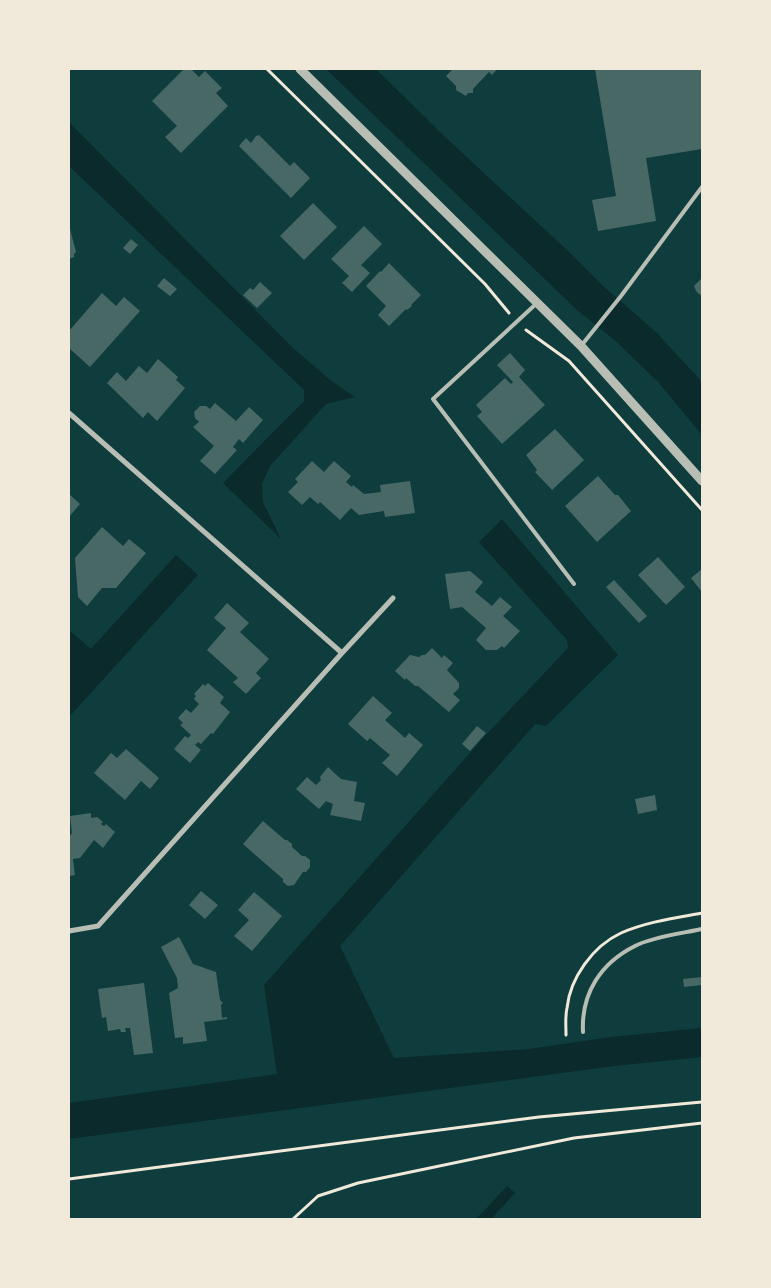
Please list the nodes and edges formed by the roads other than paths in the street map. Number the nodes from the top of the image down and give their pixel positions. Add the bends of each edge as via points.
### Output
1 (300, 69) edge
2 (702, 186) edge
3 (538, 303) junction
4 (581, 346) junction
5 (69, 413) edge
6 (702, 481) edge
7 (574, 584) dead end
8 (393, 598) dead end
9 (342, 652) junction
10 (702, 929) edge
11 (69, 931) edge
12 (583, 1032) dead end

1 - 3 street
2 - 4 lane
3 - 4 street
3 - 7 lane via 433,399
4 - 6 street
5 - 9 street
8 - 9 street
9 - 11 street via 98,926
10 - 12 lane via 636,945 614,960 598,975 587,996

